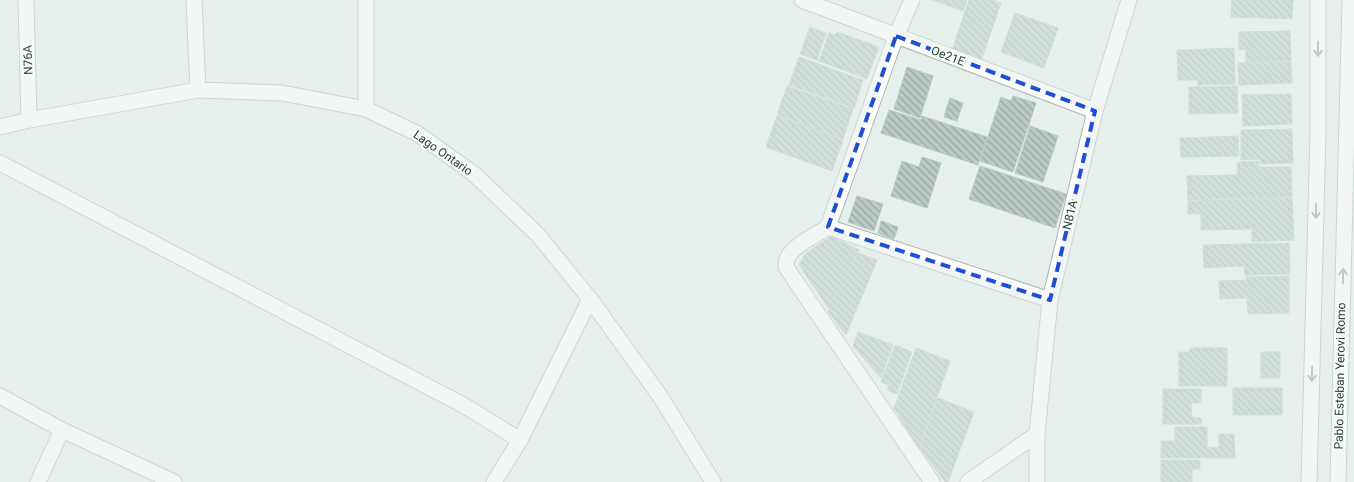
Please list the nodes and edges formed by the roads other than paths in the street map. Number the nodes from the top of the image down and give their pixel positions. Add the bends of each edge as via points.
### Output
1 (26, 0) edge
2 (194, 0) edge
3 (366, 0) edge
4 (802, 0) edge
5 (912, 0) edge
6 (1129, 0) edge
7 (1318, 0) edge
8 (1350, 0) edge
9 (896, 36) junction
10 (198, 90) junction
11 (366, 109) junction
12 (1095, 111) junction
13 (29, 120) junction
14 (0, 127) edge
15 (0, 163) edge
16 (828, 227) junction
17 (590, 299) junction
18 (1050, 300) junction
19 (0, 396) edge
20 (62, 430) junction
21 (1037, 434) junction
22 (520, 440) junction
23 (38, 482) edge
24 (174, 482) edge
25 (494, 482) edge
26 (713, 482) edge
27 (932, 482) edge
28 (968, 482) edge
29 (1037, 482) edge
30 (1309, 482) edge
31 (1338, 482) edge

1 - 13 street, N76A
2 - 10 street
3 - 11 street
4 - 9 street, Oe21E
5 - 9 street
6 - 12 street, N81A
7 -> 30 street
31 -> 8 street, Pablo Esteban Yerovi Romo
9 - 12 street, Oe21E
9 - 16 street
10 - 11 street, Lago Ontario via 282,93
10 - 13 street, Lago Ontario
11 - 17 street, Lago Ontario via 418,134 474,174 538,235
12 - 18 street, N81A
13 - 14 street, Lago Ontario
15 - 22 street via 465,406
16 - 18 street
16 - 27 street via 790,252 786,267
17 - 22 street
17 - 26 street, Lago Ontario via 660,396
18 - 21 street, N81A
19 - 20 street
20 - 23 street
20 - 24 street
21 - 28 street
21 - 29 street, N81A
22 - 25 street

